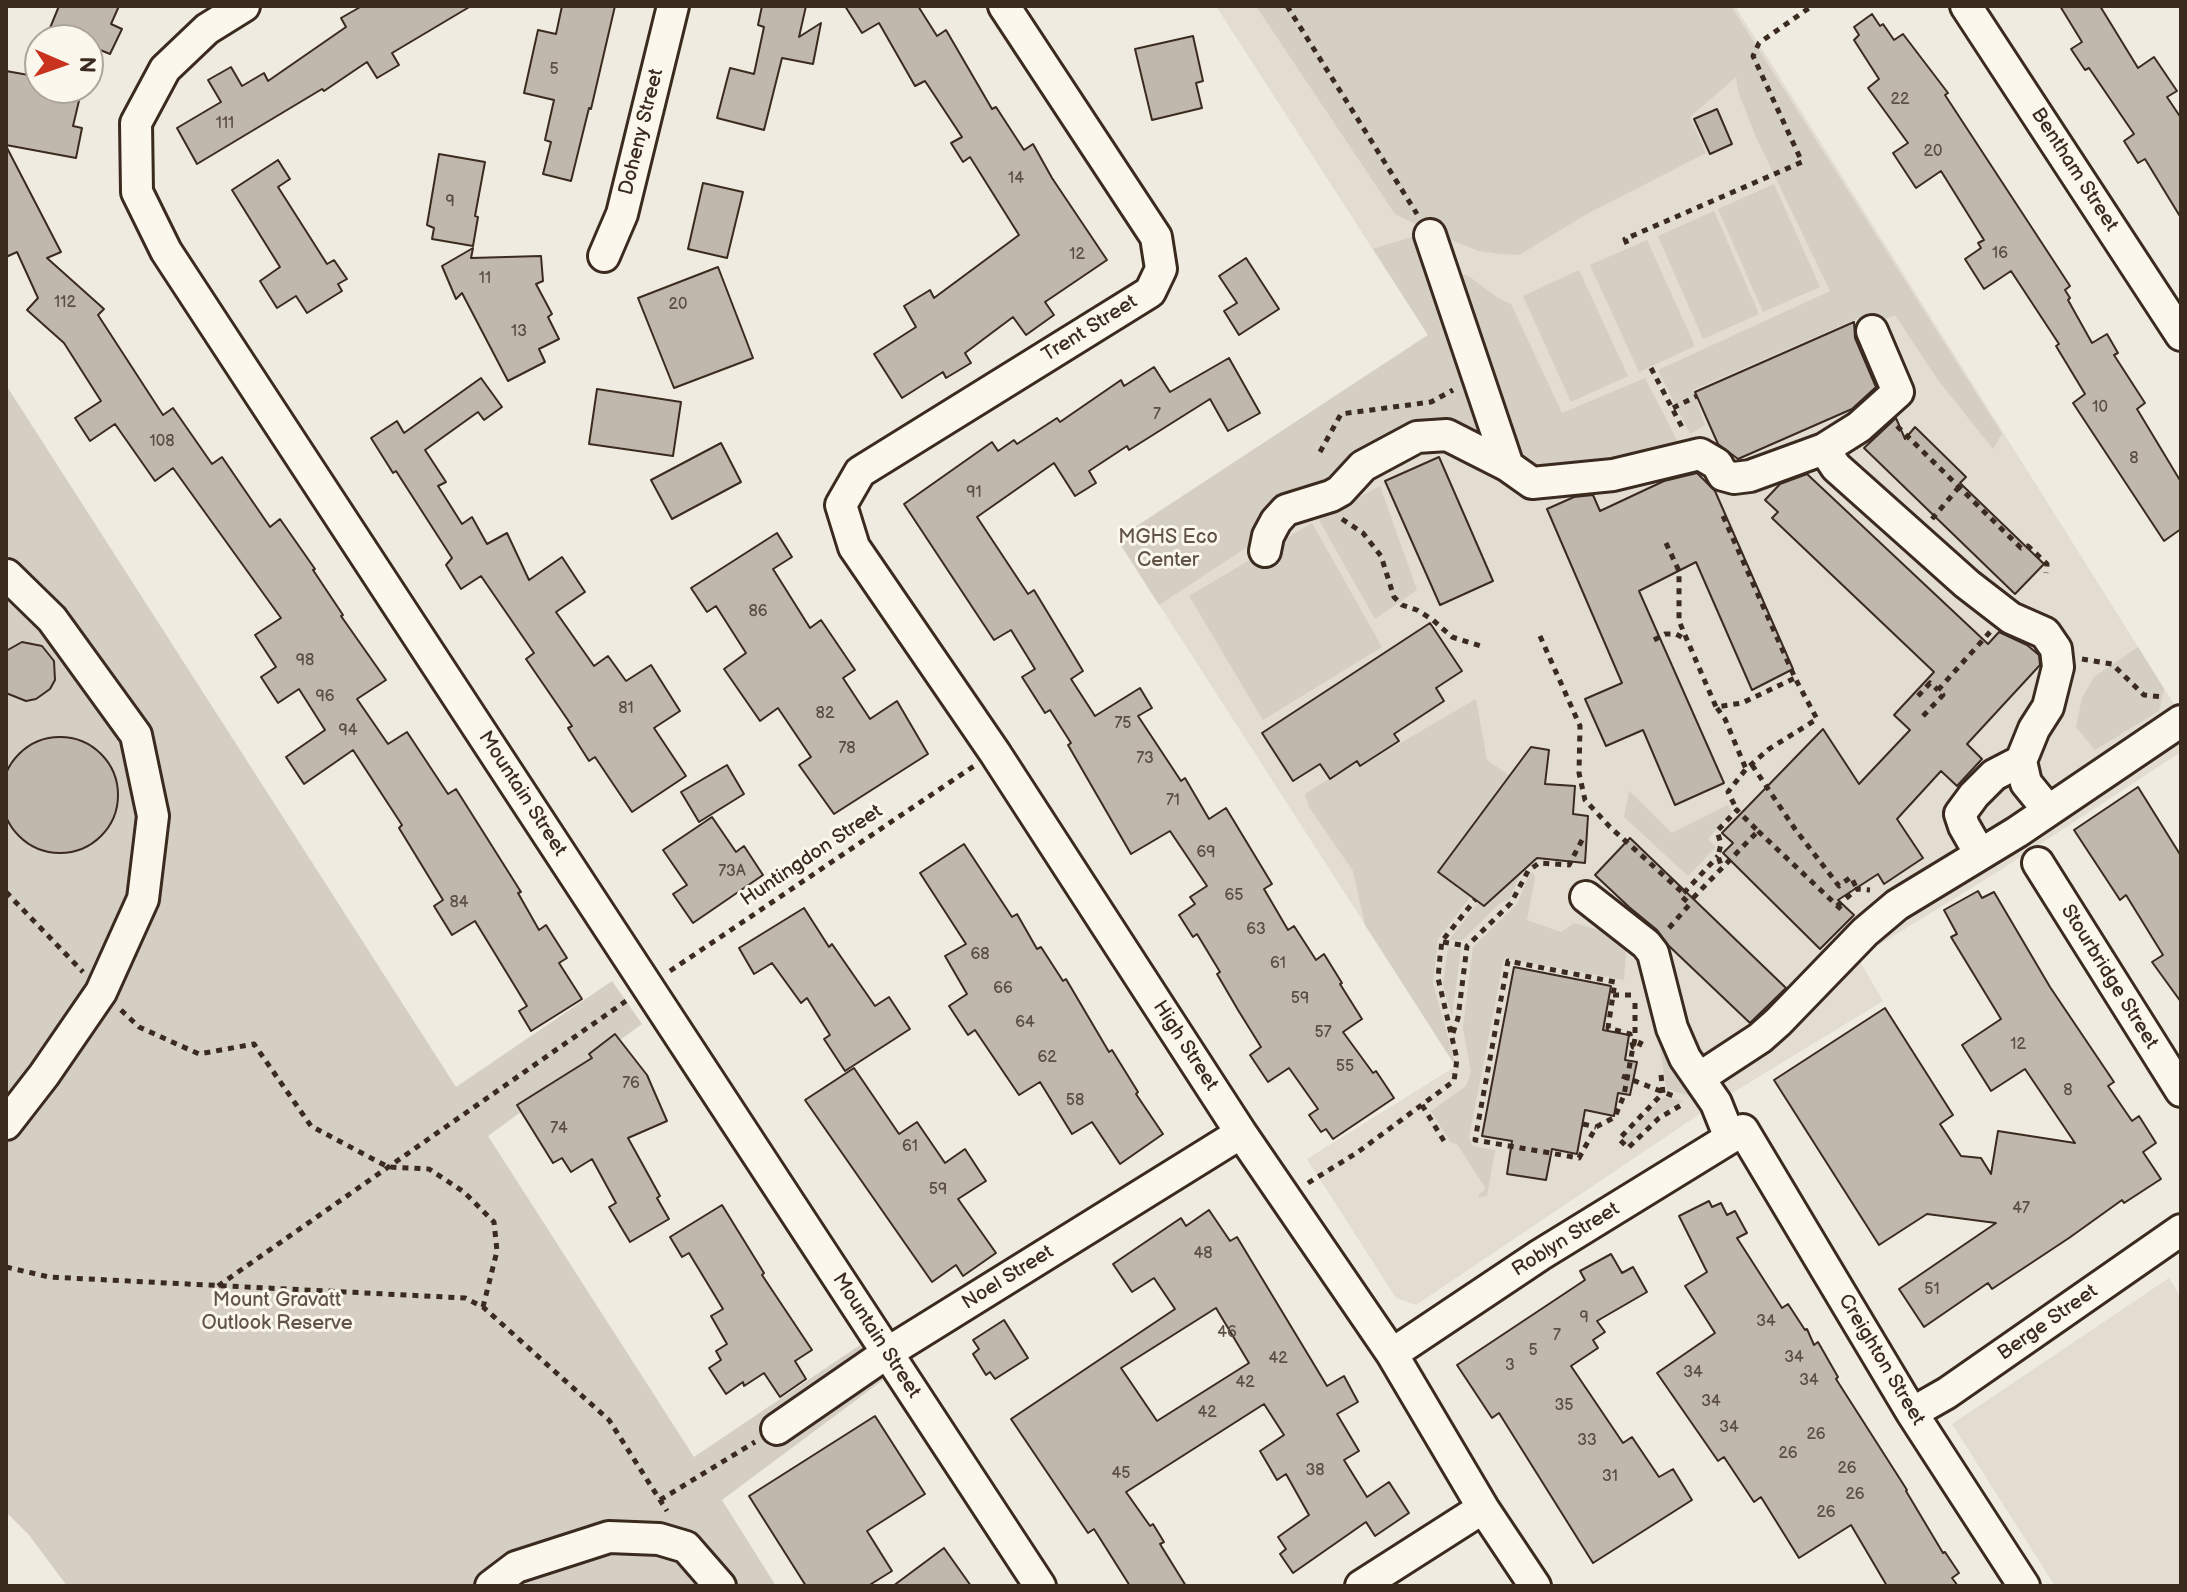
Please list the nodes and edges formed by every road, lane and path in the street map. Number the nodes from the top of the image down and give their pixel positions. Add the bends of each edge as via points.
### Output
1 (244, 6) edge
2 (673, 6) edge
3 (1004, 6) edge
4 (1287, 6) edge
5 (1812, 6) edge
6 (1966, 6) edge
7 (1430, 235) joint
8 (1627, 244) dead end
9 (604, 256) dead end
10 (1872, 331) dead end
11 (2181, 335) edge
12 (1651, 368) dead end
13 (1443, 395) dead end
14 (1697, 396) dead end
15 (1673, 408) junction
16 (1890, 420) dead end
17 (1689, 440) dead end
18 (1824, 449) junction
19 (1320, 452) dead end
20 (1508, 466) junction
21 (1959, 487) junction
22 (1315, 501) junction
23 (841, 505) joint
24 (1723, 516) dead end
25 (1928, 523) dead end
26 (1666, 543) dead end
27 (1265, 551) dead end
28 (2046, 573) dead end
29 (7, 575) edge
30 (2007, 614) junction
31 (1540, 636) dead end
32 (1654, 640) dead end
33 (1688, 640) junction
34 (1481, 646) dead end
35 (2112, 664) dead end
36 (1795, 678) junction
37 (1938, 690) junction
38 (1918, 696) dead end
39 (1716, 707) junction
40 (2173, 709) edge
41 (1923, 716) dead end
42 (995, 753) junction
43 (2021, 761) junction
44 (1749, 767) junction
45 (1737, 810) junction
46 (2048, 810) junction
47 (1758, 831) junction
48 (1582, 840) dead end
49 (1980, 854) junction
50 (1718, 856) junction
51 (2038, 863) dead end
52 (1722, 868) junction
53 (1857, 889) dead end
54 (6, 892) edge
55 (1683, 893) junction
56 (1586, 897) dead end
57 (1693, 898) dead end
58 (1475, 900) dead end
59 (1865, 932) junction
60 (1442, 941) junction
61 (1646, 944) junction
62 (1467, 946) junction
63 (648, 986) junction
64 (101, 992) junction
65 (1613, 995) junction
66 (1634, 995) dead end
67 (1646, 1023) dead end
68 (1453, 1034) junction
69 (1635, 1039) dead end
70 (1633, 1047) junction
71 (1660, 1067) dead end
72 (1624, 1076) junction
73 (1699, 1078) junction
74 (2181, 1091) edge
75 (1663, 1093) junction
76 (1422, 1105) junction
77 (6, 1124) edge
78 (1583, 1124) dead end
79 (1596, 1127) junction
80 (1241, 1133) junction
81 (1736, 1134) junction
82 (1444, 1141) dead end
83 (388, 1167) junction
84 (1303, 1186) dead end
85 (2181, 1230) edge
86 (6, 1267) edge
87 (218, 1286) junction
88 (483, 1307) junction
89 (887, 1353) junction
90 (1392, 1354) junction
91 (1912, 1413) junction
92 (777, 1429) joint
93 (660, 1500) junction
94 (1483, 1508) junction
95 (686, 1547) junction
96 (491, 1586) edge
97 (720, 1586) edge
98 (1040, 1586) edge
99 (1361, 1586) edge
100 (1535, 1586) edge
101 (2024, 1586) edge

1 - 63 street, Mountain Street via 207,29 165,69 136,123 137,192 174,264
2 - 9 street, Doheny Street via 622,214
3 - 23 street, Trent Street via 1156,237 1161,269 1150,292 860,472
4 - 7 path
5 - 8 path via 1759,43 1753,56 1802,162 1625,239
6 - 11 street, Bentham Street
7 - 20 street
10 - 18 street via 1898,392
12 - 15 path
13 - 19 path via 1431,402 1341,414
14 - 15 path
15 - 17 path
16 - 21 path
18 - 20 street via 1734,478 1700,454 1613,475 1532,483
18 - 30 street via 1836,467
20 - 22 street via 1447,435 1417,437 1363,466 1340,491
21 - 25 path
21 - 28 path via 2021,548 2028,546 2047,564
22 - 27 street via 1286,510 1268,536
22 - 34 path via 1363,533 1381,556 1394,597 1402,605 1433,620 1452,637
23 - 42 street, High Street via 854,547
24 - 36 path
26 - 33 path via 1679,571 1679,621
29 - 64 street via 52,619 136,735 153,816 143,899
30 - 37 path
30 - 43 street via 2045,633 2056,649 2058,667 2048,707
31 - 55 path via 1580,726 1580,786 1585,800
32 - 33 path via 1676,634
33 - 39 path
35 - 40 path via 2144,695
36 - 39 path via 1742,703
36 - 44 path via 1817,719
37 - 38 path via 1930,683
37 - 41 path via 1943,695
39 - 44 path
40 - 46 street
42 - 63 path, Huntingdon Street
42 - 80 street, High Street
43 - 46 street via 2026,783
43 - 49 street via 1994,775 1960,814
44 - 45 path via 1728,792
44 - 53 path via 1839,886 1850,875
45 - 47 path
45 - 50 path via 1717,831
46 - 49 street
47 - 52 path
47 - 59 path via 1845,901
48 - 62 path via 1569,865 1539,863 1528,871 1511,903
49 - 59 street via 1897,905
50 - 52 path
50 - 55 path
51 - 74 street, Stourbridge Street
52 - 57 path
54 - 64 path
55 - 61 path via 1690,904 1658,940
56 - 61 street
58 - 60 path
59 - 73 street via 1760,1038
60 - 62 path
60 - 68 path via 1438,978
61 - 73 street, Creighton Street via 1653,953 1672,1028
62 - 68 path
63 - 83 path, Huntingdon Street
63 - 89 street, Mountain Street
64 - 77 street
64 - 83 path via 139,1027 199,1054 254,1044 311,1126
65 - 66 path
65 - 70 path via 1608,1028 1630,1034
65 - 79 path via 1615,982 1508,961 1475,1140 1579,1158
67 - 70 path via 1644,1037 1638,1048
68 - 76 path via 1457,1076
69 - 70 path
70 - 72 path
71 - 75 path
72 - 75 path
72 - 79 path via 1615,1117
73 - 81 street, Creighton Street
75 - 75 path via 1690,1100 1659,1118 1628,1148 1619,1139
76 - 82 path
76 - 84 path
78 - 79 path
80 - 89 street, Noel Street
80 - 90 street, High Street
81 - 90 street, Roblyn Street
81 - 91 street, Creighton Street
83 - 87 path, Huntingdon Street
83 - 88 path via 429,1169 464,1192 494,1222 497,1251
85 - 91 street, Berge Street
86 - 87 path via 49,1277
87 - 88 path via 465,1298
88 - 93 path via 609,1420
89 - 92 street, Noel Street
89 - 98 street, Mountain Street
90 - 94 street, High Street
91 - 101 street, Creighton Street
92 - 93 path
93 - 95 path
94 - 99 street
94 - 100 street, High Street
95 - 96 street via 659,1539 609,1537 516,1567
95 - 97 street

